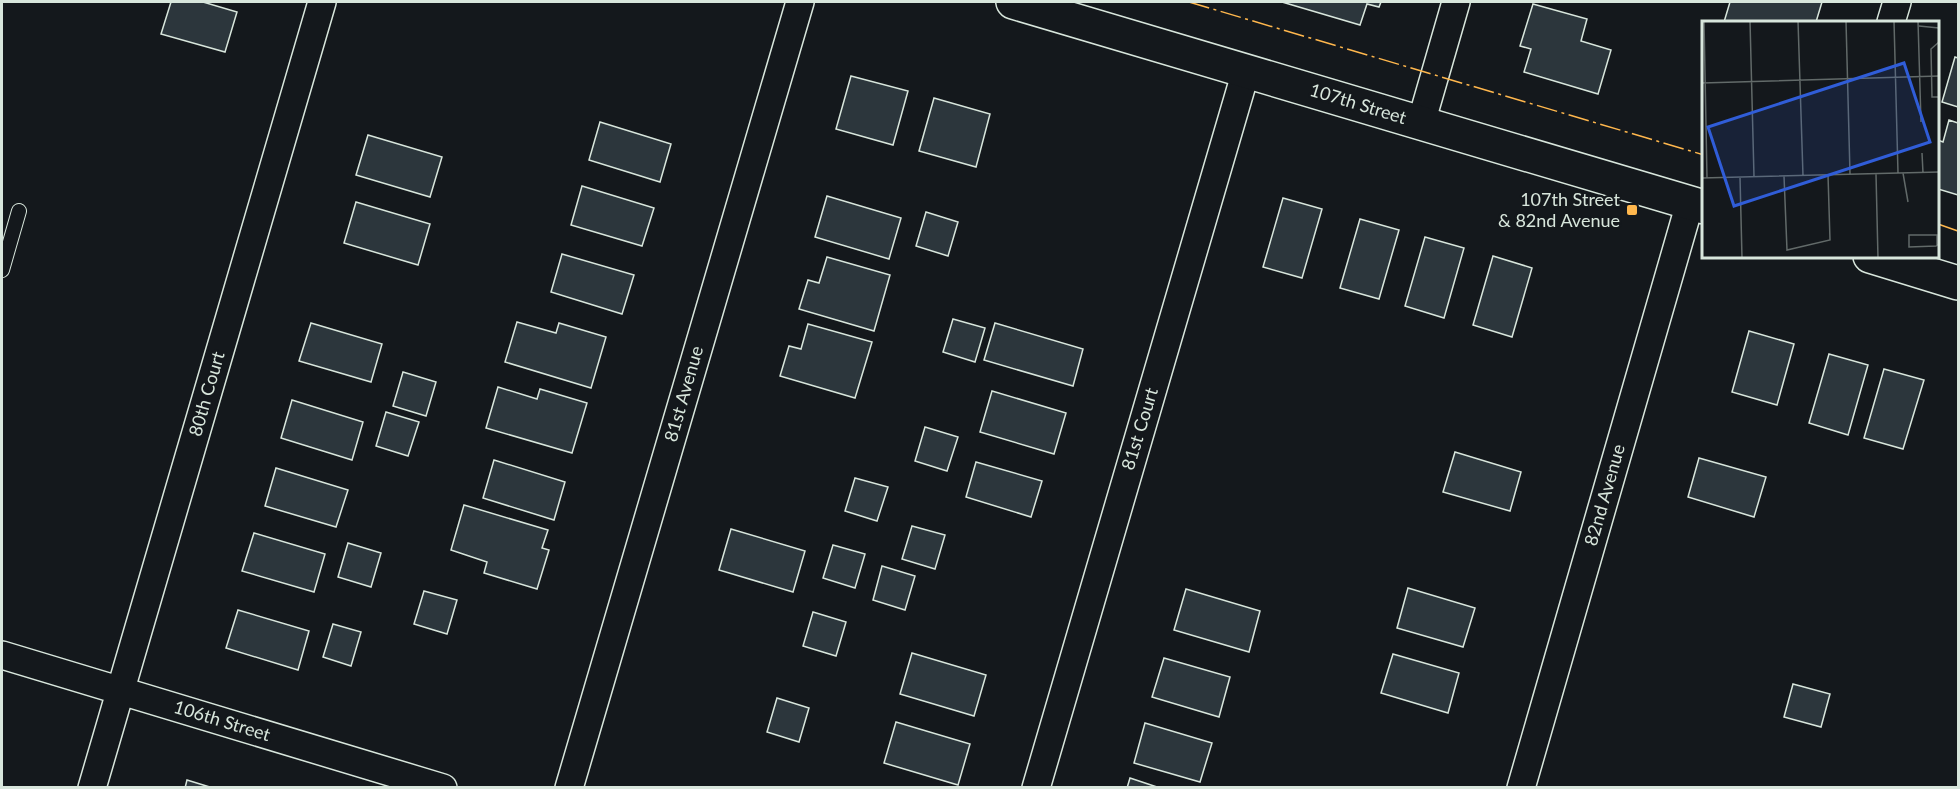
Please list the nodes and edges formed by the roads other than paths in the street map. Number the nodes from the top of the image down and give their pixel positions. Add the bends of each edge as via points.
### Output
1 (322, 2) edge
2 (801, 2) edge
3 (1016, 2) edge
4 (1456, 2) edge
5 (1897, 2) edge
6 (1891, 21) edge
7 (1246, 71) junction
8 (1420, 123) junction
9 (1697, 205) edge
10 (19, 211) dead end
11 (1877, 258) edge
12 (2, 270) edge
13 (1959, 283) edge
14 (2, 655) edge
15 (120, 690) junction
16 (92, 788) edge
17 (443, 788) edge
18 (570, 788) edge
19 (1036, 788) edge
20 (1521, 788) edge

1 - 15 street, 80th Court
2 - 18 street, 81st Avenue
3 - 7 street, 107th Street
4 - 8 street
5 - 6 street
7 - 8 street, 107th Street
7 - 19 street, 81st Court
8 - 9 street, 107th Street
9 - 20 street, 82nd Avenue
10 - 12 lane
11 - 13 street
14 - 15 street, 106th Street
15 - 16 street, 80th Court
15 - 17 street, 106th Street

